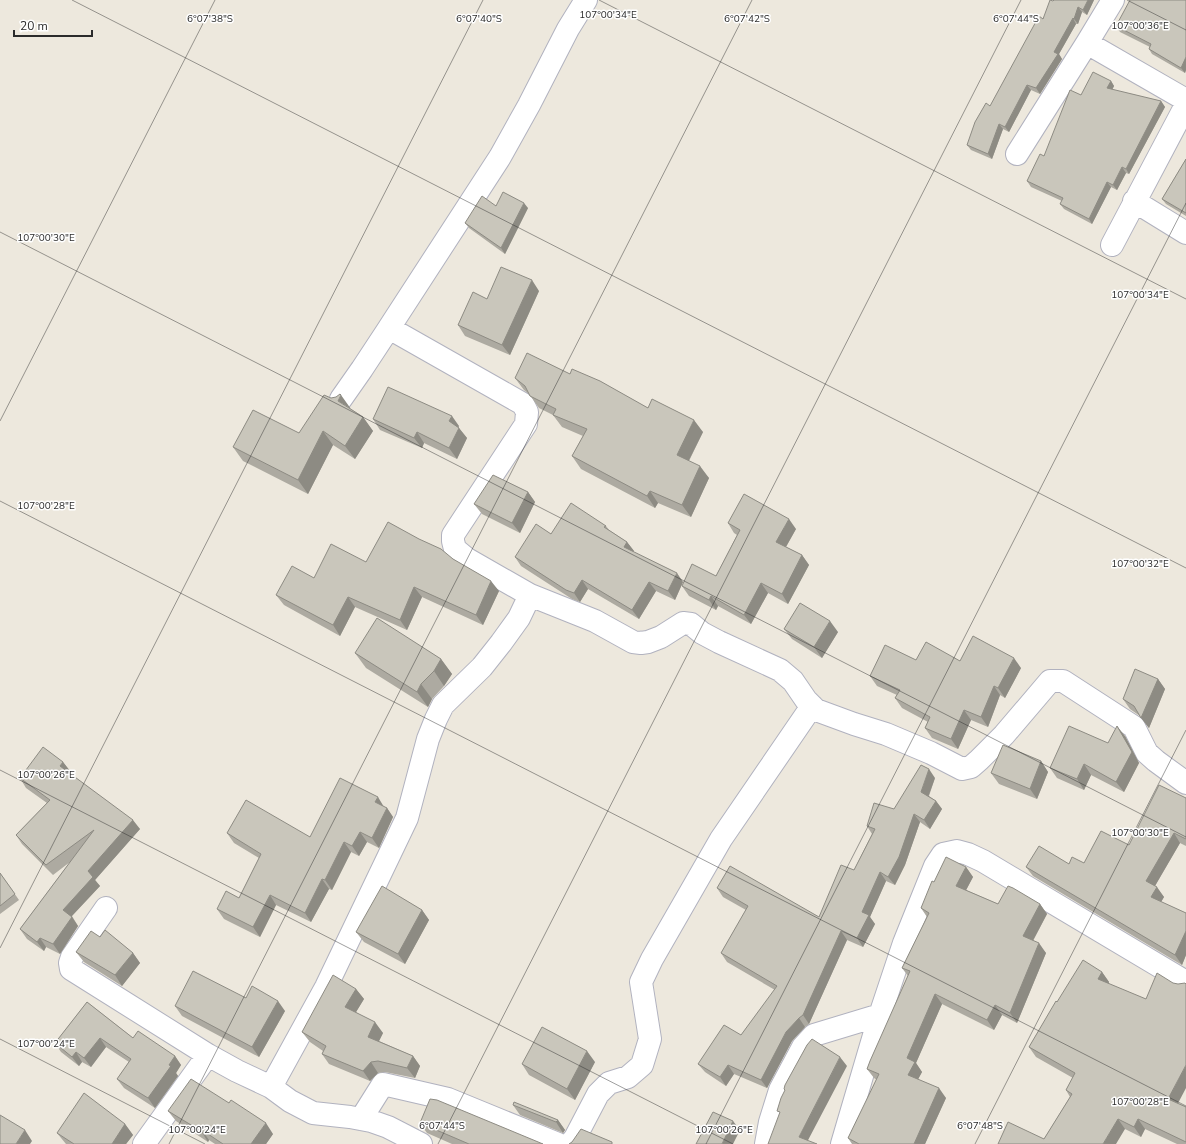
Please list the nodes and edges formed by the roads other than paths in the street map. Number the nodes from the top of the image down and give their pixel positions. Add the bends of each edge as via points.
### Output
1 (586, 0) edge
2 (1113, 0) edge
3 (1087, 43) junction
4 (1184, 112) edge
5 (1017, 154) dead end
6 (1134, 201) junction
7 (1186, 233) edge
8 (1112, 245) dead end
9 (389, 328) junction
10 (341, 400) dead end
11 (530, 595) junction
12 (812, 706) junction
13 (1186, 783) edge
14 (106, 908) dead end
15 (1186, 982) edge
16 (880, 1015) junction
17 (208, 1055) junction
18 (270, 1087) junction
19 (361, 1119) junction
20 (144, 1144) edge
21 (421, 1144) edge
22 (558, 1144) edge
23 (570, 1144) edge
24 (766, 1144) edge
25 (842, 1144) edge

1 - 9 street via 500,157
2 - 3 street
3 - 4 street
3 - 5 street
4 - 6 street
6 - 7 street
6 - 8 street
9 - 10 street
9 - 11 street via 522,404 527,412 526,424 453,535 453,541 455,549 467,559
11 - 12 street via 595,621 633,642 648,642 682,623 687,623 719,642 780,670 794,682
11 - 18 street via 519,618 501,643 482,667 443,705 428,739 407,818 326,987
12 - 13 street via 816,710 886,734 962,769 971,767 979,760 1050,681 1063,682 1134,727 1147,753
12 - 23 street via 721,840 641,982 650,1039 642,1065 628,1077 609,1083 598,1094
14 - 17 street via 72,957 71,969
15 - 16 street via 983,861 957,851 943,854 935,866 904,943
16 - 24 street via 814,1035 803,1047 780,1090
16 - 25 street
17 - 18 street
17 - 20 street
18 - 19 street via 313,1113
19 - 21 street via 388,1127
19 - 22 street via 383,1084 448,1099

